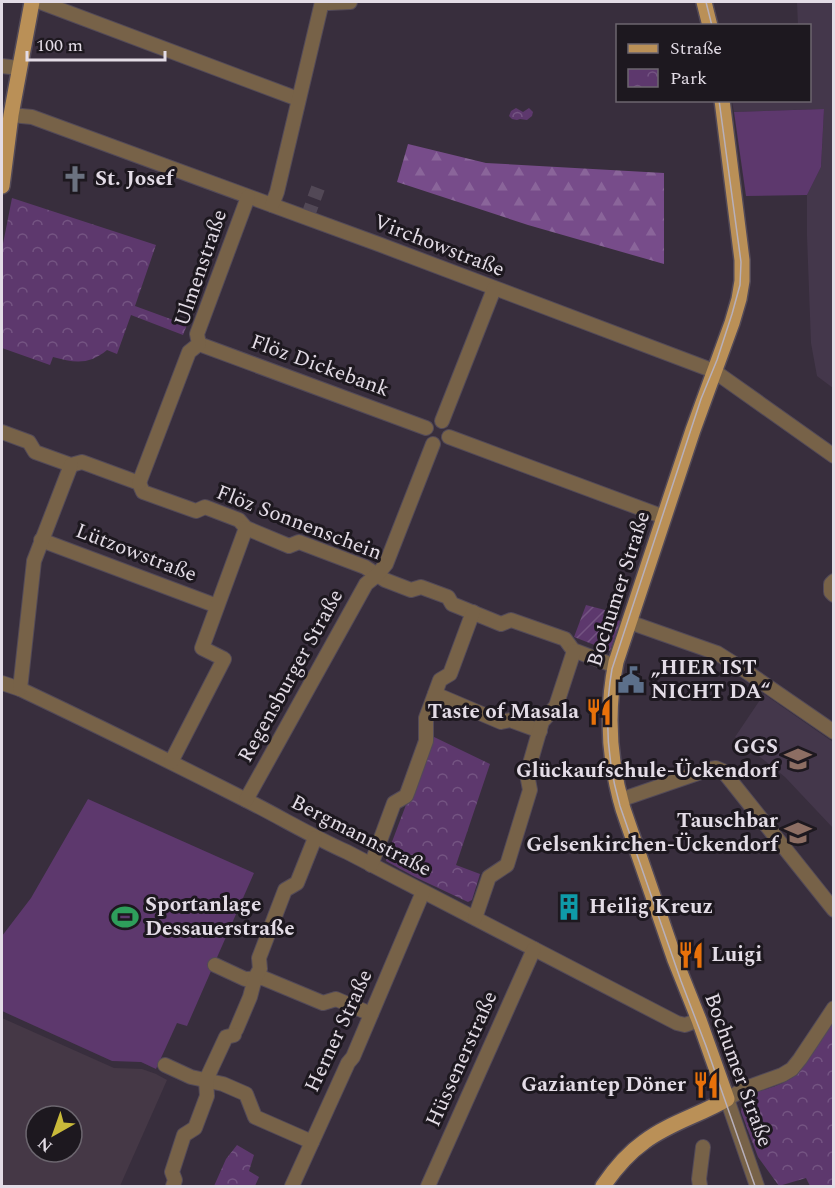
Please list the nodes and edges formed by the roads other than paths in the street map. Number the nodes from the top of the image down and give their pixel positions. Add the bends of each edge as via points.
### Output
1 (32, 2) edge
2 (40, 2) edge
3 (322, 2) edge
4 (350, 2) edge
5 (704, 2) edge
6 (710, 24) edge
7 (2, 66) edge
8 (19, 68) junction
9 (298, 99) junction
10 (722, 102) edge
11 (11, 115) junction
12 (4, 153) edge
13 (2, 186) edge
14 (248, 197) junction
15 (272, 205) junction
16 (494, 289) junction
17 (199, 344) junction
18 (714, 371) junction
19 (442, 421) junction
20 (426, 428) junction
21 (2, 432) edge
22 (449, 437) junction
23 (433, 444) junction
24 (834, 456) edge
25 (70, 465) junction
26 (139, 483) junction
27 (664, 517) junction
28 (246, 528) junction
29 (41, 540) junction
30 (377, 575) junction
31 (834, 581) edge
32 (834, 595) edge
33 (217, 606) junction
34 (473, 612) junction
35 (629, 622) junction
36 (574, 651) junction
37 (615, 666) junction
38 (2, 683) edge
39 (20, 689) junction
40 (435, 694) junction
41 (540, 731) junction
42 (834, 732) edge
43 (171, 762) junction
44 (246, 800) junction
45 (620, 800) junction
46 (315, 838) junction
47 (371, 865) junction
48 (423, 892) junction
49 (834, 910) edge
50 (475, 918) junction
51 (534, 949) junction
52 (215, 965) dead end
53 (255, 978) junction
54 (834, 1008) edge
55 (371, 1014) junction
56 (699, 1020) junction
57 (165, 1065) dead end
58 (206, 1080) junction
59 (727, 1099) junction
60 (312, 1142) junction
61 (703, 1147) dead end
62 (173, 1186) edge
63 (292, 1186) edge
64 (428, 1186) edge
65 (603, 1186) edge
66 (700, 1186) edge
67 (757, 1186) edge

1 - 8 main road
2 - 9 street
3 - 4 street
3 - 9 street
5 - 6 main road
7 - 8 street
8 - 11 main road
9 - 15 street
10 - 18 main road, Bochumer Straße via 742,281
11 - 12 main road
11 - 14 street, Virchowstraße via 32,117
12 - 13 main road
14 - 15 street, Virchowstraße
14 - 17 street, Ulmenstraße via 197,334
15 - 16 street, Virchowstraße
16 - 18 street, Virchowstraße
16 - 19 street
17 - 20 street, Flöz Dickebank
17 - 26 street, Ulmenstraße via 189,352
18 - 24 street, Virchowstraße
18 - 27 main road, Bochumer Straße
19 - 20 street via 430,422
19 - 22 street via 449,429
20 - 23 street via 425,436
21 - 25 street, Flöz Sonnenschein via 29,442 36,452
22 - 23 street via 441,444
22 - 27 street
23 - 30 street, Regensburger Straße via 386,564
25 - 26 street, Flöz Sonnenschein via 82,462
25 - 29 street
26 - 28 street, Flöz Sonnenschein via 143,492 196,511 205,507 239,520
27 - 35 main road, Bochumer Straße
28 - 30 street, Flöz Sonnenschein via 289,546 299,542
28 - 33 street
29 - 33 street, Lützowstraße
29 - 39 street via 34,561
30 - 34 street, Flöz Sonnenschein via 411,590 422,587 448,597 452,604
30 - 44 street, Regensburger Straße via 366,584
31 - 32 street
33 - 43 street via 202,648 224,659
34 - 36 street, Flöz Sonnenschein via 501,624 511,620 565,639
34 - 40 street via 450,674 440,680
35 - 37 main road, Bochumer Straße
35 - 42 street via 717,653
36 - 37 street, Flöz Sonnenschein
36 - 41 street via 556,706 542,722
37 - 45 main road, Bochumer Straße via 610,701 611,747
38 - 39 street, Bergmannstraße
39 - 43 street, Bergmannstraße
40 - 41 street via 501,722 510,720
40 - 47 street via 426,718 426,741 408,791 394,803
41 - 50 street via 527,774 530,790 507,865 489,877
43 - 44 street, Bergmannstraße
44 - 46 street, Bergmannstraße
45 - 49 street via 710,769 723,771
45 - 56 main road, Bochumer Straße
46 - 47 street, Bergmannstraße
46 - 53 street via 297,883 285,890
47 - 48 street, Bergmannstraße
48 - 50 street, Bergmannstraße
48 - 55 street, Herner Straße
50 - 51 street, Bergmannstraße
51 - 56 street, Bergmannstraße via 677,1023
51 - 64 street, Hüssenerstraße
52 - 53 street via 246,979
53 - 55 street via 323,1003 336,999
53 - 58 street via 235,1032 226,1037
54 - 59 street via 792,1069
55 - 60 street, Herner Straße
56 - 59 main road, Bochumer Straße
57 - 58 street
58 - 60 street via 246,1094 255,1118
58 - 62 street via 207,1096 195,1128 184,1135 172,1172
59 - 65 main road via 643,1142
59 - 67 street, Bochumer Straße
60 - 63 street, Herner Straße
61 - 66 street

